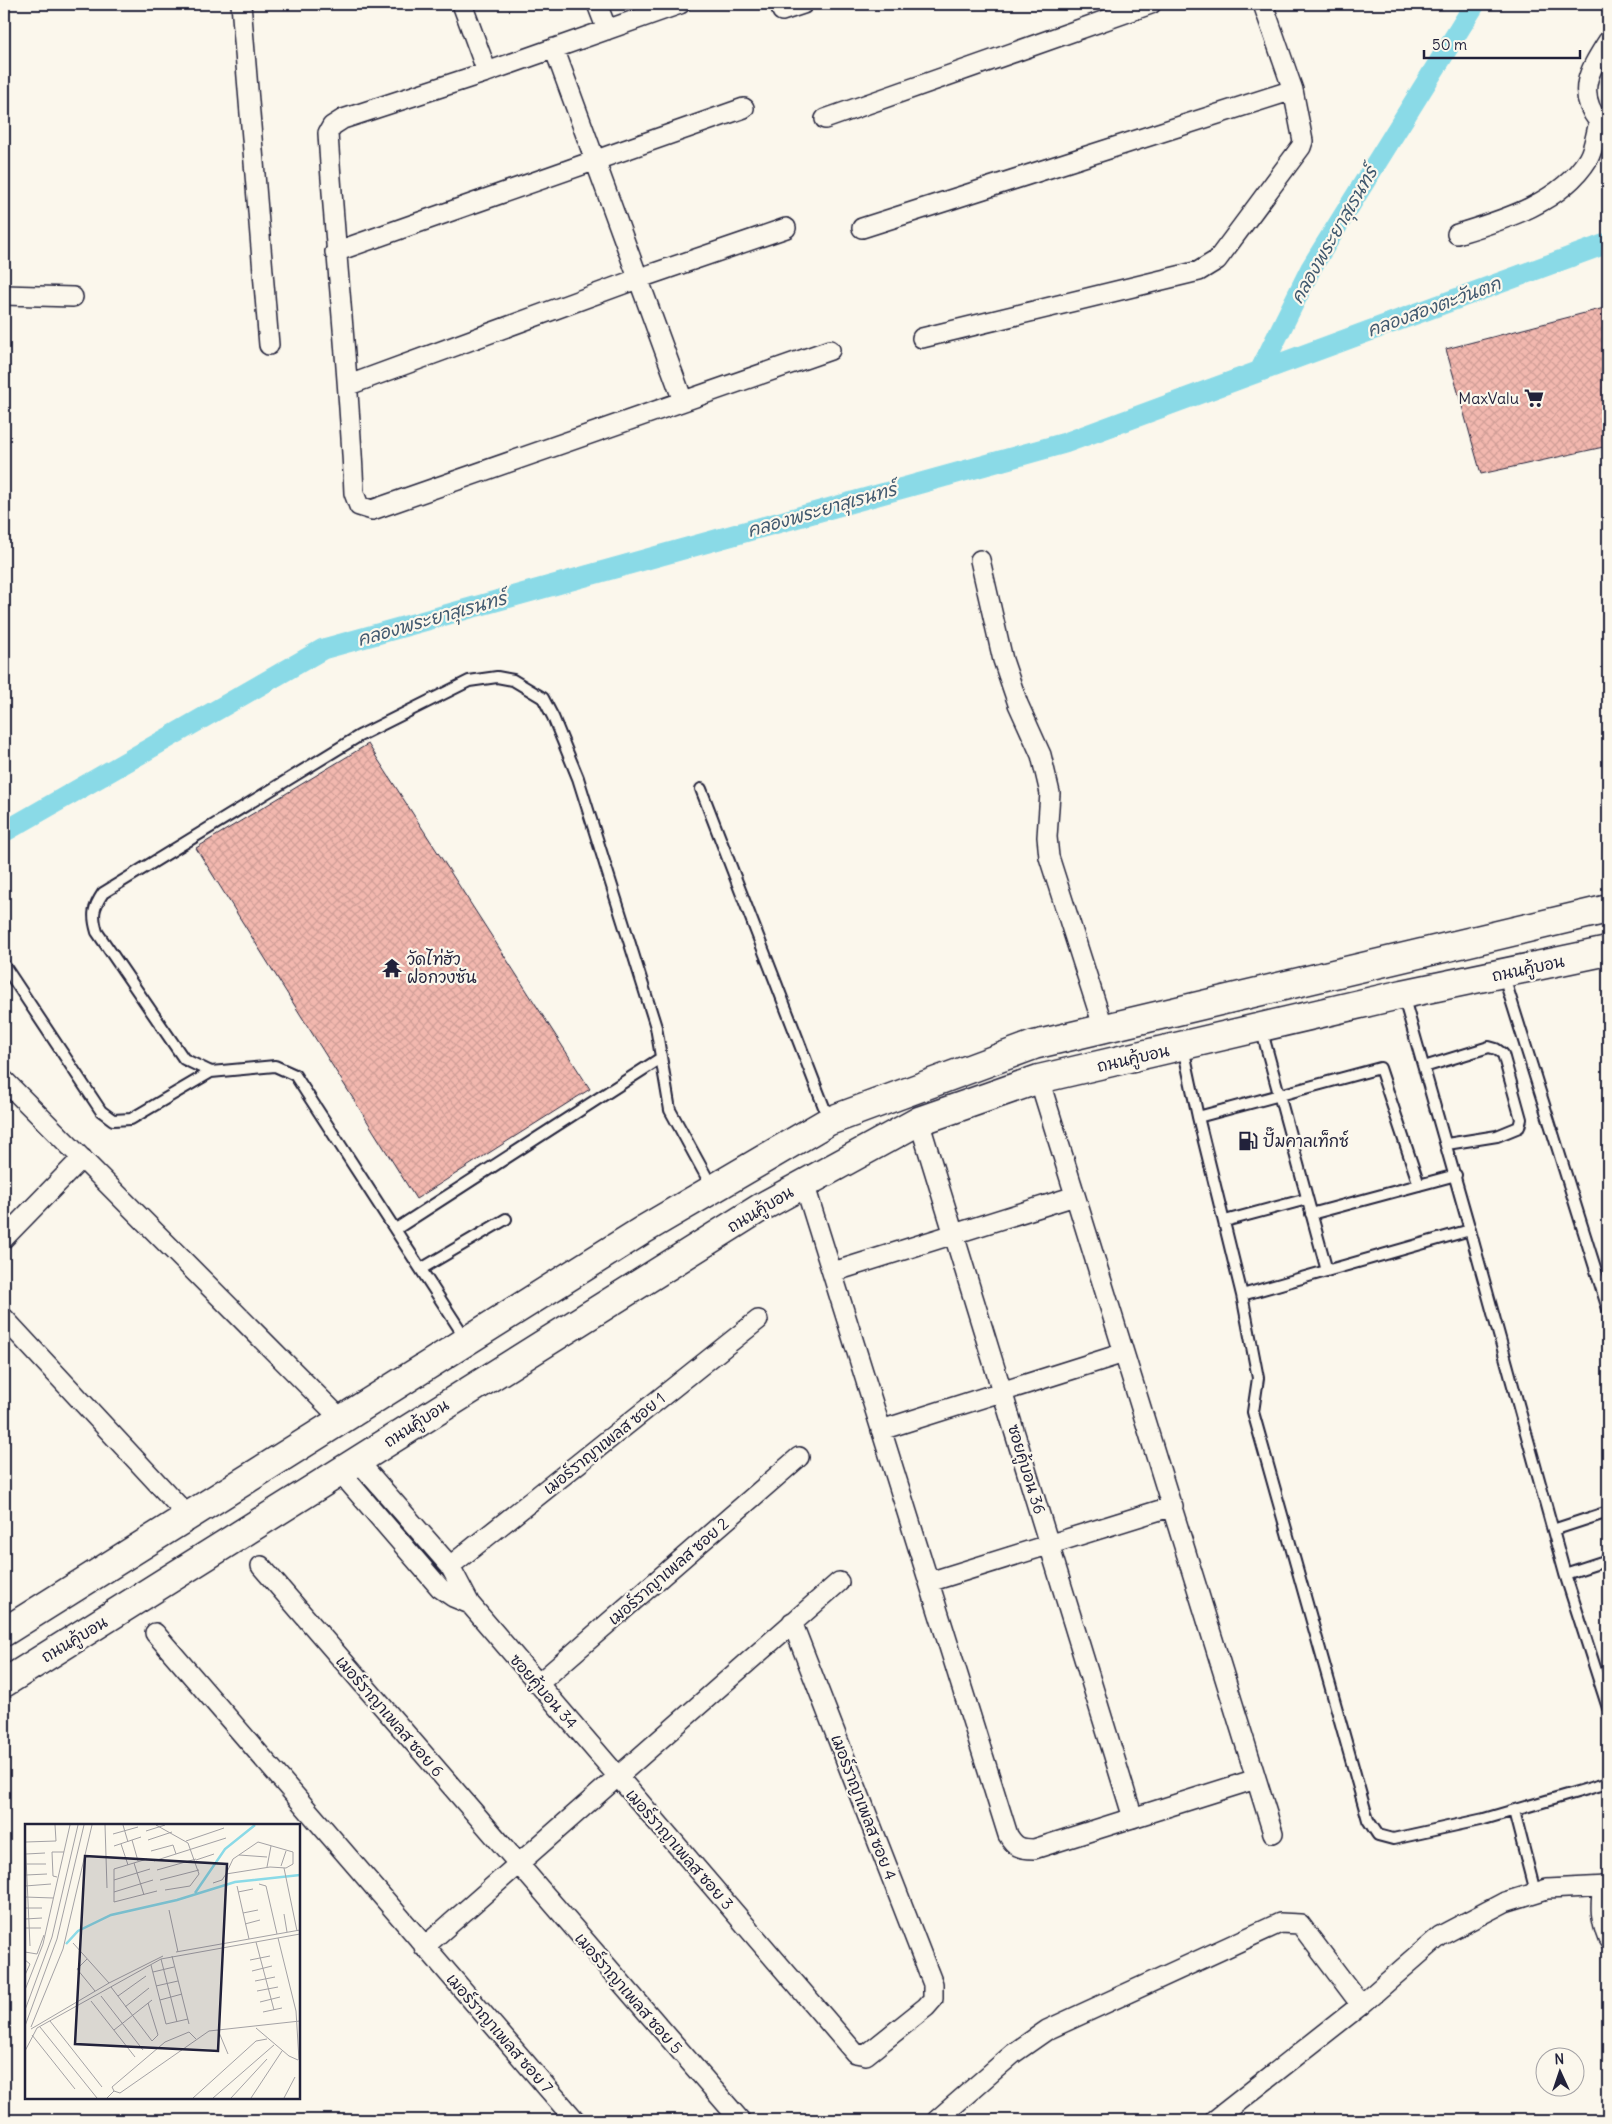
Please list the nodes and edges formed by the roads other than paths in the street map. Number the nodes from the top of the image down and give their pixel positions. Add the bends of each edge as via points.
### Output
1 (241, 4) edge
2 (462, 4) edge
3 (597, 4) edge
4 (680, 4) edge
5 (803, 4) edge
6 (1151, 4) edge
7 (1264, 4) edge
8 (782, 11) dead end
9 (606, 30) junction
10 (1608, 41) edge
11 (554, 48) junction
12 (487, 72) junction
13 (1293, 90) junction
14 (744, 108) dead end
15 (826, 119) dead end
16 (1604, 121) edge
17 (594, 160) junction
18 (786, 228) dead end
19 (862, 228) dead end
20 (1457, 234) dead end
21 (335, 252) junction
22 (637, 279) junction
23 (4, 295) edge
24 (72, 297) dead end
25 (922, 338) dead end
26 (269, 345) dead end
27 (830, 350) dead end
28 (349, 386) junction
29 (683, 401) junction
30 (980, 560) dead end
31 (701, 789) dead end
32 (1608, 910) edge
33 (1608, 951) edge
34 (4, 965) edge
35 (1352, 970) junction
36 (1503, 973) junction
37 (1403, 994) junction
38 (1361, 1004) junction
39 (1261, 1028) junction
40 (1104, 1029) junction
41 (1183, 1046) junction
42 (661, 1058) junction
43 (1424, 1067) junction
44 (210, 1072) junction
45 (1039, 1079) junction
46 (4, 1080) edge
47 (1278, 1095) junction
48 (1198, 1117) junction
49 (829, 1121) junction
50 (919, 1121) junction
51 (1447, 1144) junction
52 (82, 1158) junction
53 (1456, 1175) junction
54 (804, 1182) junction
55 (1419, 1185) junction
56 (712, 1188) junction
57 (1075, 1196) junction
58 (1307, 1199) junction
59 (1311, 1214) junction
60 (506, 1219) dead end
61 (1225, 1221) junction
62 (396, 1229) junction
63 (1470, 1230) junction
64 (954, 1234) junction
65 (4, 1238) edge
66 (421, 1269) junction
67 (1327, 1271) junction
68 (833, 1272) junction
69 (1242, 1296) junction
70 (1608, 1308) edge
71 (4, 1318) edge
72 (758, 1320) dead end
73 (467, 1340) junction
74 (1124, 1353) junction
75 (1003, 1392) junction
76 (341, 1418) junction
77 (881, 1430) junction
78 (799, 1457) dead end
79 (349, 1467) junction
80 (1173, 1506) junction
81 (1608, 1512) edge
82 (188, 1516) junction
83 (1553, 1530) junction
84 (1049, 1542) junction
85 (1608, 1560) edge
86 (261, 1566) dead end
87 (450, 1566) junction
88 (1565, 1574) junction
89 (839, 1582) dead end
90 (930, 1582) junction
91 (470, 1604) junction
92 (792, 1622) junction
93 (4, 1632) edge
94 (155, 1633) dead end
95 (4, 1683) edge
96 (538, 1684) junction
97 (1608, 1708) edge
98 (618, 1777) junction
99 (1256, 1779) junction
100 (1608, 1783) edge
101 (1514, 1811) junction
102 (1133, 1818) junction
103 (1273, 1833) dead end
104 (518, 1866) junction
105 (1606, 1886) edge
106 (1535, 1892) junction
107 (1608, 1938) edge
108 (424, 1947) junction
109 (1362, 2005) junction
110 (855, 2053) joint
111 (575, 2120) edge
112 (740, 2120) edge
113 (937, 2120) edge
114 (1215, 2120) edge

1 - 26 street
2 - 12 street
3 - 9 street
4 - 9 street
5 - 8 street
6 - 15 street
7 - 13 street
9 - 11 street
10 - 16 street via 1587,81 1585,97 1590,110
11 - 12 street
11 - 17 street
12 - 21 street via 343,119 332,126 328,133
13 - 19 street
13 - 25 street via 1304,136 1302,147 1217,260 1199,271
14 - 17 street
16 - 20 street via 1589,157 1570,182 1557,192 1496,222
17 - 21 street
17 - 22 street
18 - 22 street
21 - 28 street
22 - 28 street
22 - 29 street
23 - 24 street
27 - 29 street
28 - 29 street via 354,493 359,506 372,510
30 - 40 street via 1004,660 1018,704 1042,755 1050,793 1049,857
31 - 49 lane
32 - 35 main road
33 - 36 main road, ถนนคู้บอน
34 - 44 lane via 101,1111 113,1120 132,1119
35 - 38 main road
35 - 40 main road
36 - 37 main road, ถนนคู้บอน
36 - 70 lane
37 - 38 main road, ถนนคู้บอน
37 - 43 lane
38 - 39 main road, ถนนคู้บอน
39 - 41 main road, ถนนคู้บอน
39 - 47 lane
40 - 49 main road via 1034,1045
41 - 45 main road, ถนนคู้บอน
41 - 48 lane
42 - 44 lane via 656,1028 578,778 553,717 543,698 530,688 497,677 469,681 359,736 103,893 92,917 97,932 184,1059
42 - 56 lane via 670,1110
42 - 62 lane
43 - 51 lane
43 - 51 lane via 1489,1047 1503,1054 1521,1119 1519,1128 1497,1136
44 - 62 lane via 275,1066 295,1075
45 - 50 main road, ถนนคู้บอน
45 - 57 street
46 - 52 street
47 - 48 lane
47 - 55 lane via 1380,1068
47 - 58 lane
48 - 61 lane
49 - 56 main road
50 - 54 main road, ถนนคู้บอน
50 - 64 street, ซอยคู้บอน 36
51 - 53 lane
52 - 65 street
52 - 76 street
53 - 55 lane
53 - 63 lane
54 - 68 street
54 - 79 main road, ถนนคู้บอน
55 - 59 lane
56 - 73 main road
57 - 64 street
57 - 74 street
58 - 59 lane
58 - 61 lane
59 - 67 lane
60 - 66 lane
61 - 69 lane
62 - 66 lane
63 - 67 lane
63 - 83 lane
64 - 68 street
64 - 75 street, ซอยคู้บอน 36
66 - 73 lane
67 - 69 lane
68 - 77 street
69 - 101 lane via 1258,1378 1252,1412 1368,1820 1378,1835 1392,1839
71 - 82 street
72 - 87 street, เมอร์ราญาเพลส ซอย 1
73 - 76 main road
74 - 75 street
74 - 80 street
75 - 77 street
75 - 84 street, ซอยคู้บอน 36
76 - 82 main road
77 - 90 street
78 - 96 street, เมอร์ราญาเพลส ซอย 2
79 - 87 street, ซอยคู้บอน 34
79 - 91 street, ซอยคู้บอน 34 via 440,1588
79 - 95 main road, ถนนคู้บอน
80 - 84 street
80 - 99 street
81 - 83 lane
82 - 93 main road
83 - 88 lane
84 - 90 street
84 - 102 street, ซอยคู้บอน 36
85 - 88 lane
86 - 104 street, เมอร์ราญาเพลส ซอย 6
87 - 91 street, ซอยคู้บอน 34
88 - 97 lane
89 - 92 street, เมอร์ราญาเพลส ซอย 3
90 - 102 street via 1008,1835 1014,1845 1020,1849 1034,1849
91 - 96 street, ซอยคู้บอน 34
92 - 98 street, เมอร์ราญาเพลส ซอย 3
92 - 110 street, เมอร์ราญาเพลส ซอย 4 via 933,1984 933,1999 926,2007 872,2052 866,2055
94 - 108 street, เมอร์ราญาเพลส ซอย 7
96 - 98 street, ซอยคู้บอน 34
98 - 104 street
98 - 110 street, เมอร์ราญาเพลส ซอย 3
99 - 102 street
99 - 103 street
100 - 101 lane
101 - 106 lane
104 - 108 street
104 - 112 street, เมอร์ราญาเพลส ซอย 5
105 - 106 street
105 - 107 street via 1600,1909
106 - 109 street via 1505,1902 1440,1936
108 - 111 street, เมอร์ราญาเพลส ซอย 7
109 - 113 street via 1300,1924 1280,1923 1047,2030 1014,2053
109 - 114 street

